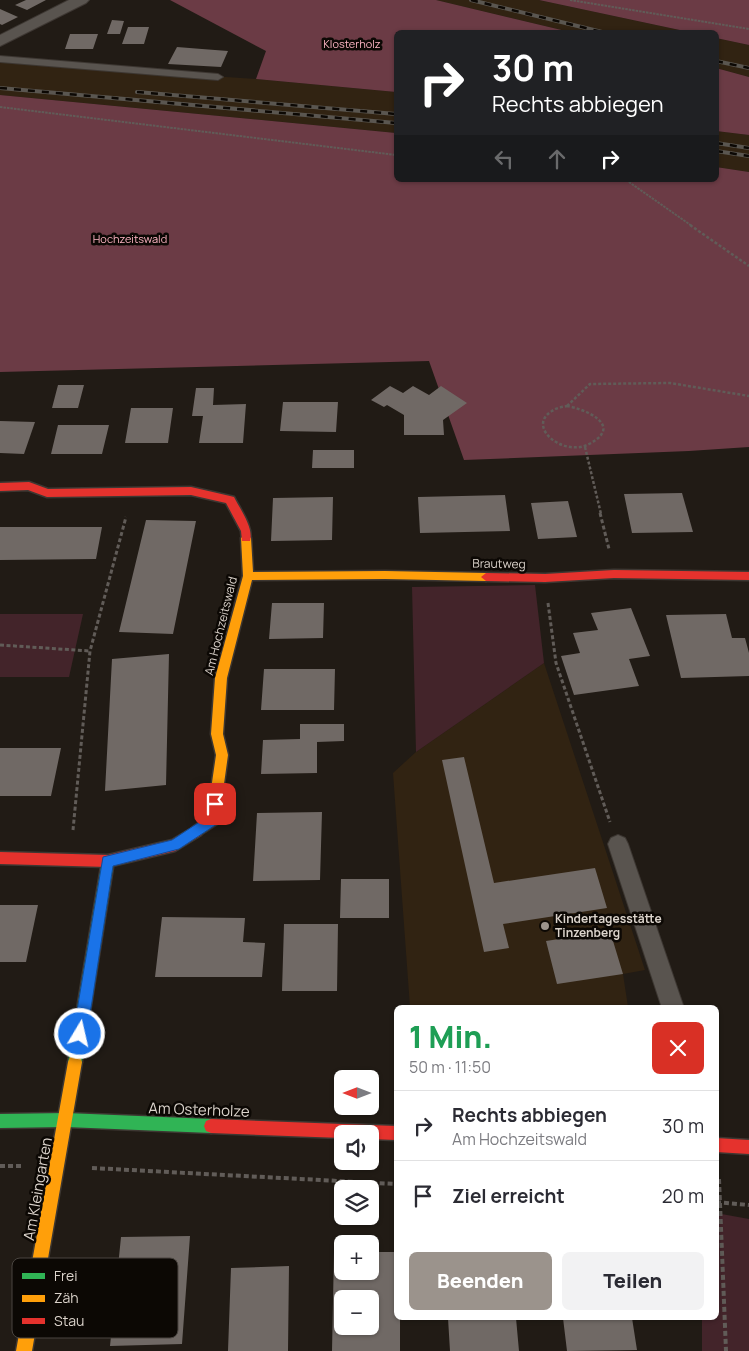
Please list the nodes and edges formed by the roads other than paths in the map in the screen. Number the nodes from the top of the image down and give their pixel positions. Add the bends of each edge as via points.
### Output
1 (81, 0) edge
2 (0, 41) edge
3 (0, 59) edge
4 (218, 77) dead end
5 (0, 487) edge
6 (248, 576) junction
7 (749, 576) edge
8 (618, 844) road end
9 (0, 858) edge
10 (108, 861) junction
11 (673, 1005) edge
12 (0, 1120) edge
13 (66, 1120) junction
14 (394, 1133) edge
15 (719, 1143) edge
16 (749, 1147) edge
17 (41, 1258) edge
18 (26, 1338) edge
19 (24, 1351) edge

1 - 2 street
3 - 4 lane
5 - 6 street, Am Hochzeitswald via 29,486 47,493 192,491 230,500 246,531
6 - 7 street, Brautweg
6 - 10 street, Am Hochzeitswald via 220,678 217,734 222,756 213,820 175,845
8 - 11 lane
9 - 10 street, Am Hochzeitswald
10 - 13 street
12 - 13 street, Am Osterholze
13 - 14 street, Am Osterholze
13 - 17 street, Am Kleingarten
15 - 16 street
18 - 19 street, Am Kleingarten

